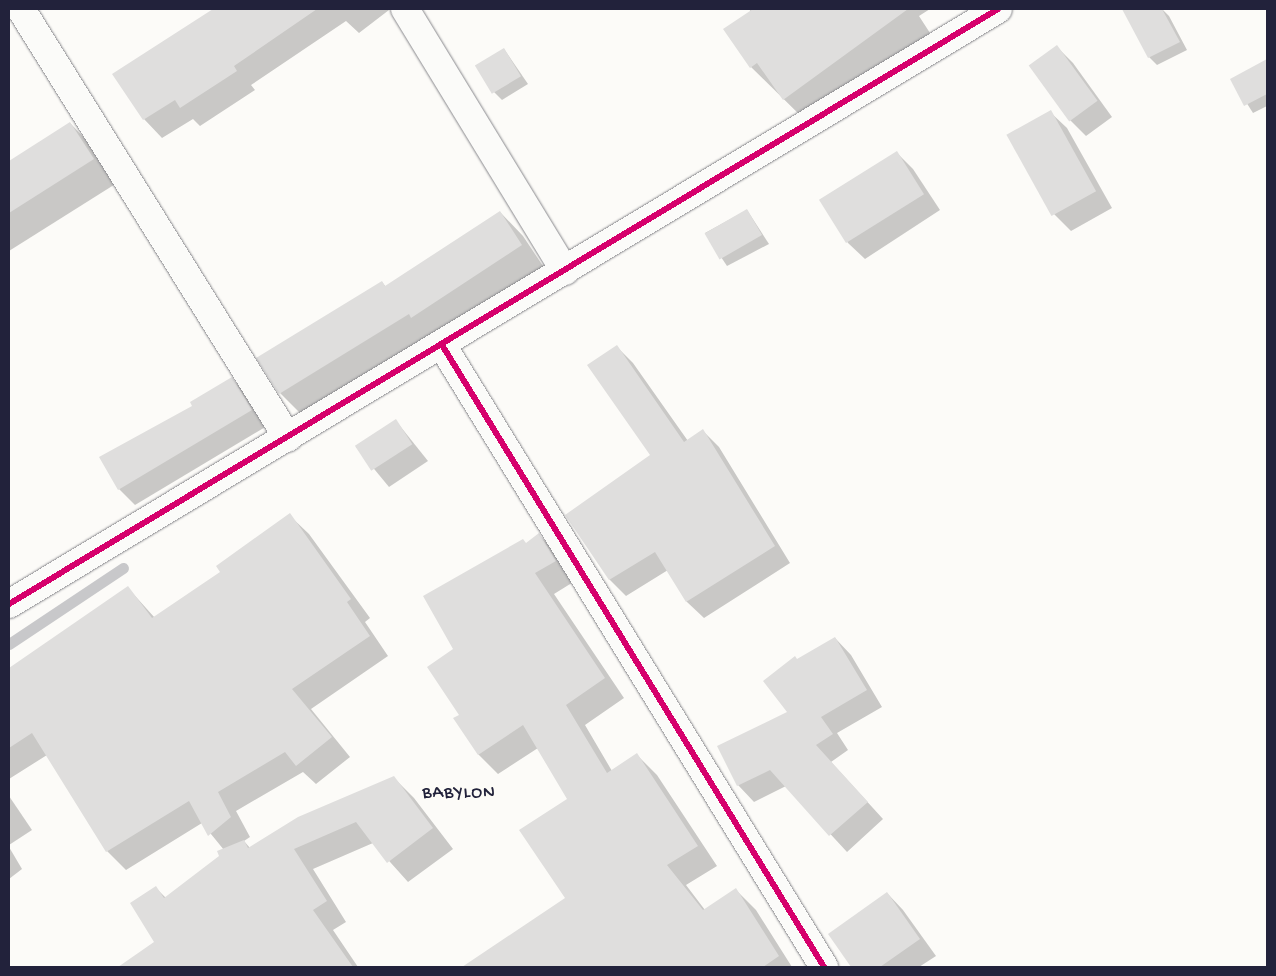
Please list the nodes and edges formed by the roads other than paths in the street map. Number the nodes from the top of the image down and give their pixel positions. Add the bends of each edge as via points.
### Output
1 (21, 9) edge
2 (405, 9) edge
3 (998, 9) edge
4 (565, 271) junction
5 (442, 346) junction
6 (288, 438) junction
7 (9, 604) edge
8 (824, 967) edge

1 - 6 street
2 - 4 street
3 - 4 street
4 - 5 street
5 - 6 street
5 - 8 street
6 - 7 street

